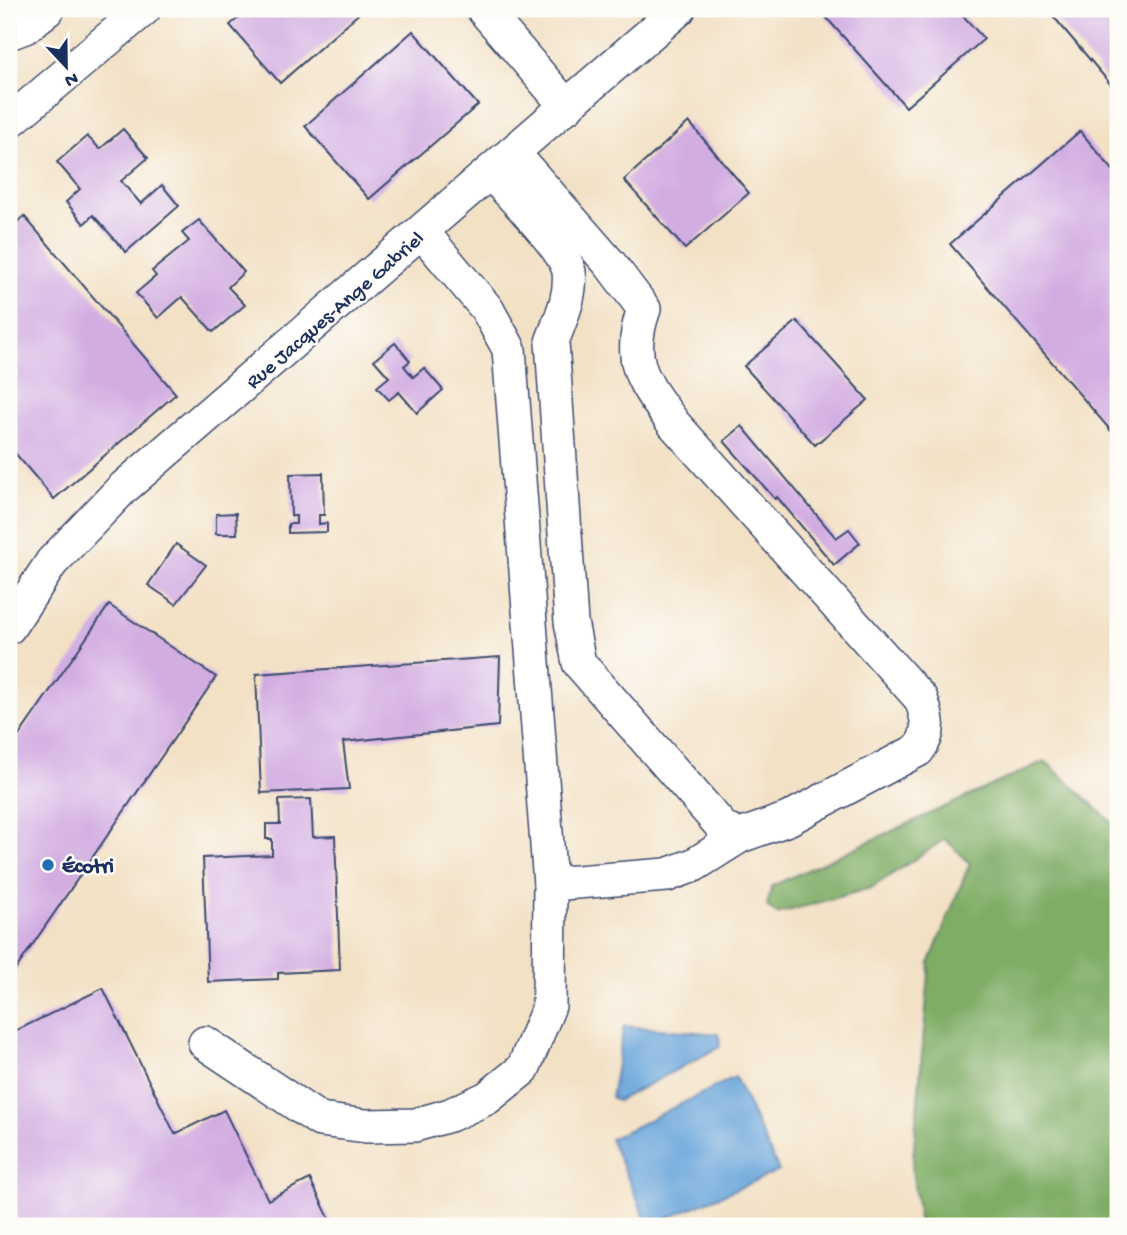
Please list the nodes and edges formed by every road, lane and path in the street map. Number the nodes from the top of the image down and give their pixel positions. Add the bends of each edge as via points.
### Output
1 (48, 9) edge
2 (144, 9) edge
3 (483, 9) edge
4 (679, 9) edge
5 (9, 33) edge
6 (567, 107) junction
7 (9, 122) edge
8 (502, 163) junction
9 (422, 232) junction
10 (9, 627) edge
11 (740, 836) junction
12 (550, 884) junction
13 (205, 1043) dead end

1 - 5 street
2 - 7 street
3 - 6 street
4 - 6 street, Rue Jacques-Ange Gabriel
6 - 8 street, Rue Jacques-Ange Gabriel
8 - 9 street, Rue Jacques-Ange Gabriel
8 - 11 street via 569,271 567,301 552,342 571,622 579,663 724,829
8 - 11 street via 610,264 644,309 638,325 636,365 644,383 674,424 920,699 928,720 928,738 918,750 788,820
9 - 10 street, Rue Jacques-Ange Gabriel via 85,524 52,562
9 - 12 street via 487,309 509,349
11 - 12 street via 694,865 667,875
12 - 13 street via 549,1006 523,1069 486,1098 450,1115 415,1125 366,1126 320,1120

